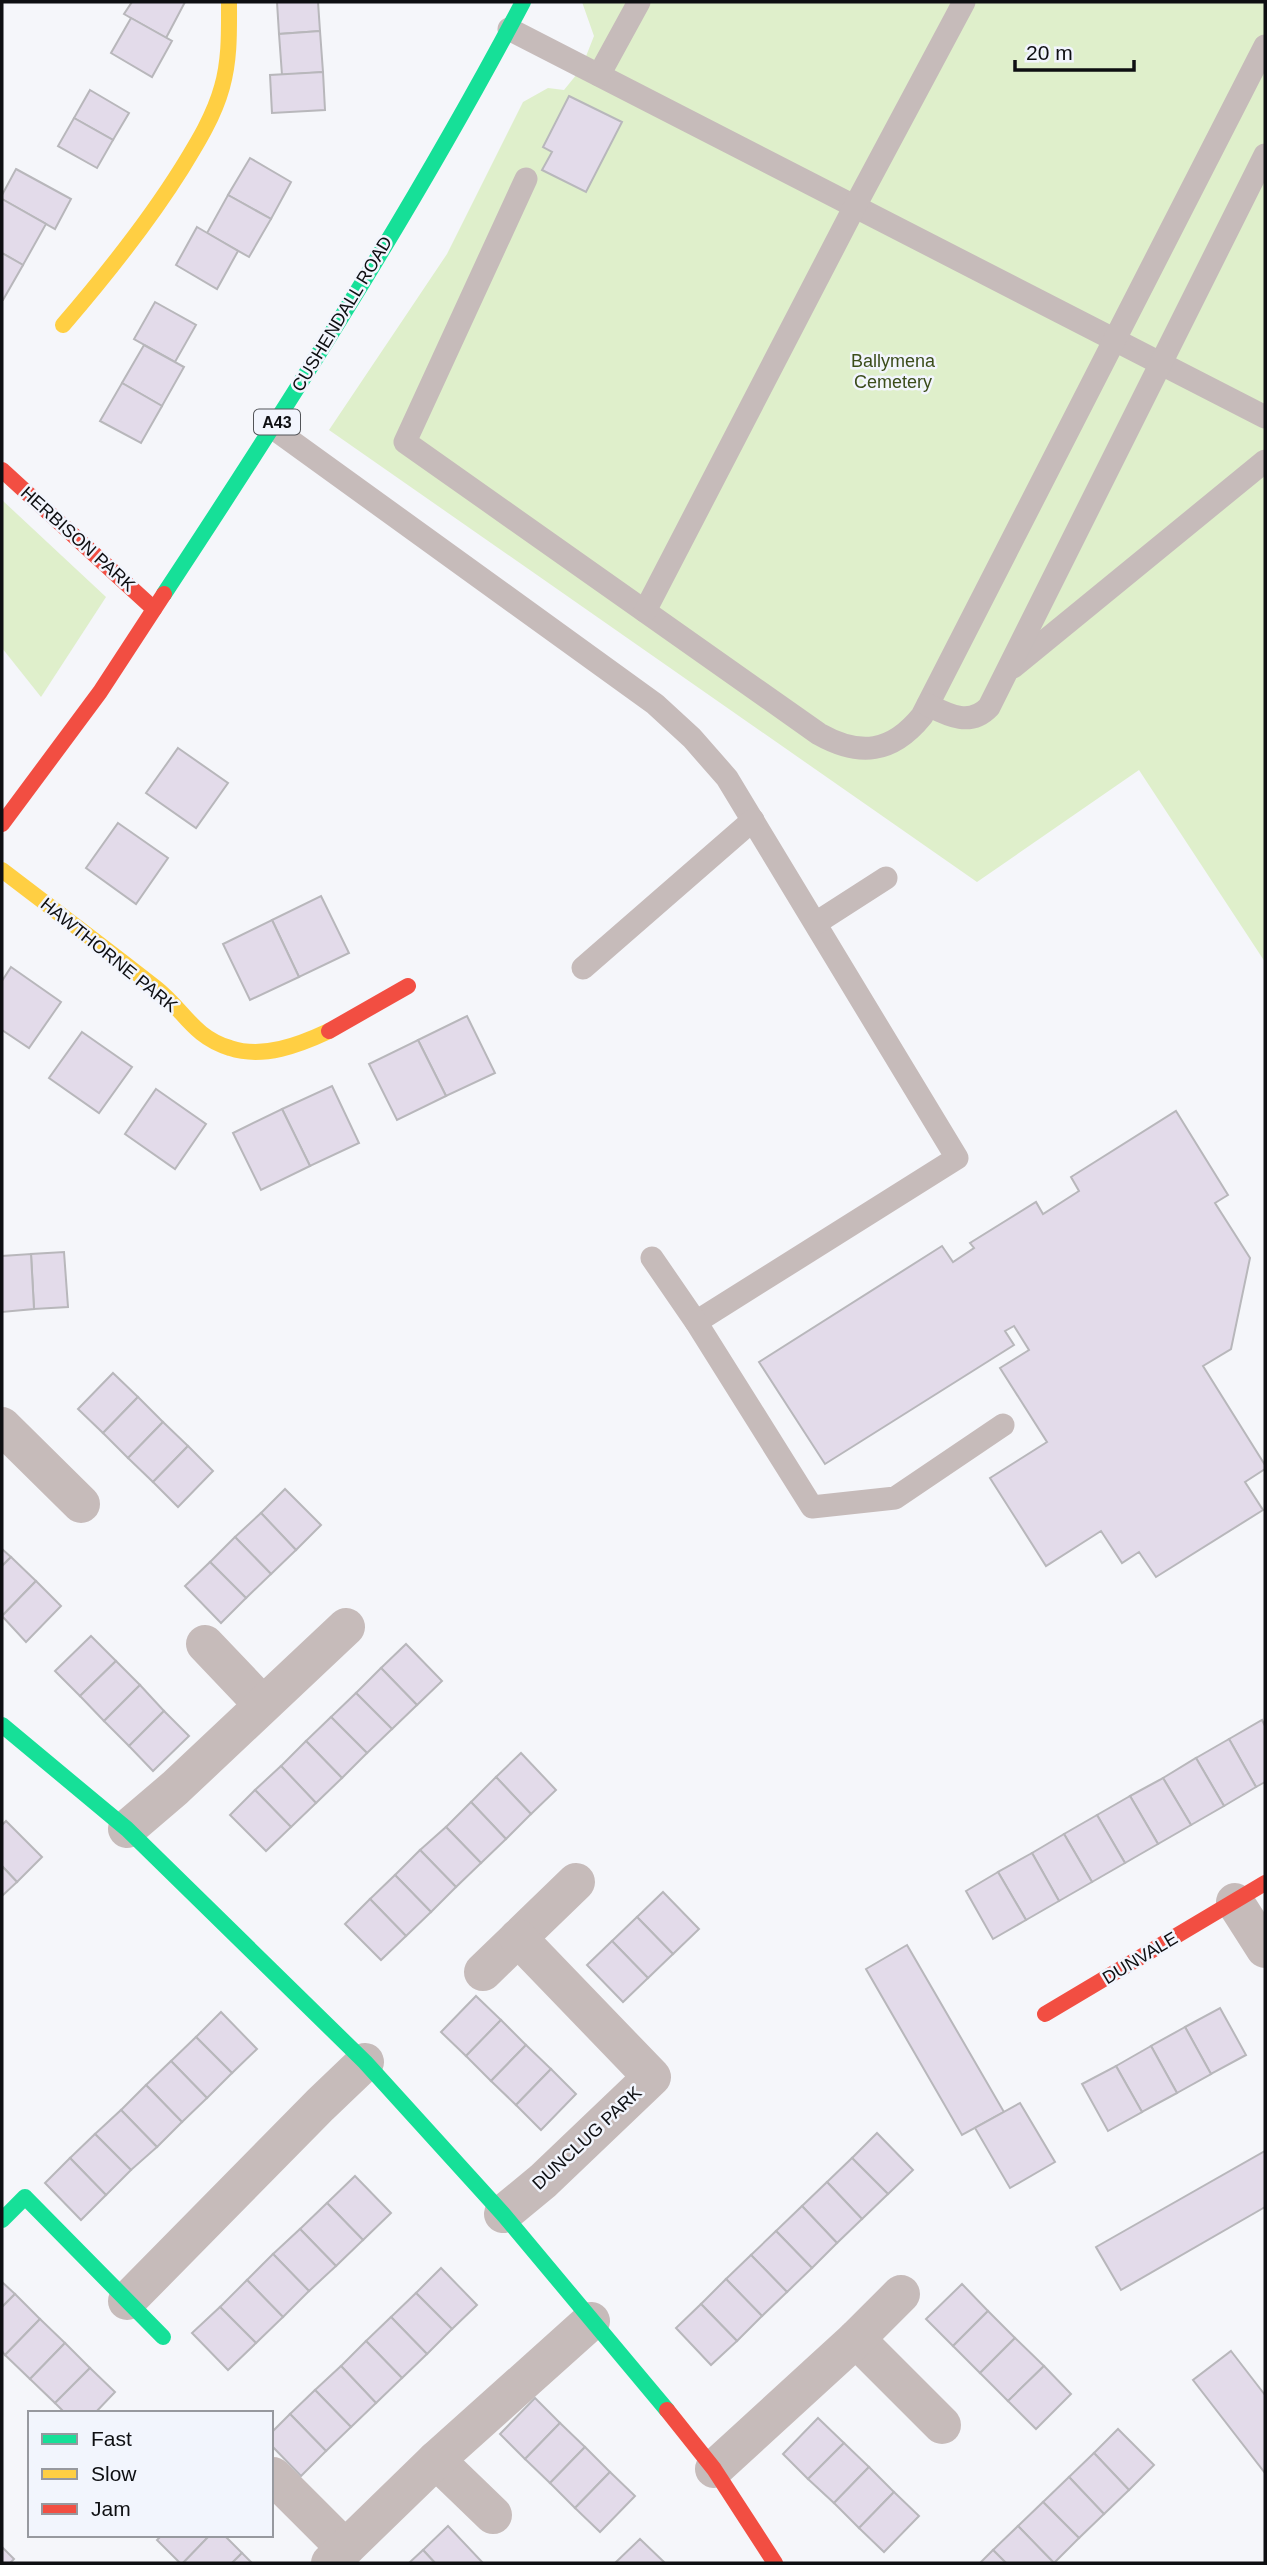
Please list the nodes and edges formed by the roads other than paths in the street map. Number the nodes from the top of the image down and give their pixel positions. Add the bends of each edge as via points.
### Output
1 (229, 2) edge
2 (523, 2) edge
3 (639, 2) edge
4 (964, 2) edge
5 (509, 29) junction
6 (1265, 46) edge
7 (599, 75) junction
8 (1265, 155) edge
9 (526, 179) dead end
10 (855, 206) junction
11 (63, 325) dead end
12 (1115, 338) junction
13 (1161, 362) junction
14 (1265, 417) edge
15 (273, 428) junction
16 (1265, 461) edge
17 (2, 470) edge
18 (155, 609) junction
19 (645, 611) junction
20 (1006, 672) junction
21 (928, 705) junction
22 (753, 820) junction
23 (2, 824) edge
24 (2, 870) edge
25 (886, 878) dead end
26 (816, 923) junction
27 (583, 968) dead end
28 (408, 986) dead end
29 (652, 1258) dead end
30 (696, 1322) junction
31 (1003, 1425) dead end
32 (2, 1426) edge
33 (81, 1504) dead end
34 (346, 1627) dead end
35 (205, 1644) dead end
36 (262, 1703) junction
37 (5, 1733) edge
38 (127, 1829) junction
39 (576, 1882) dead end
40 (1250, 1893) edge
41 (518, 1938) junction
42 (1265, 1949) edge
43 (483, 1972) dead end
44 (1045, 2014) dead end
45 (365, 2062) junction
46 (503, 2214) junction
47 (2, 2220) edge
48 (901, 2294) dead end
49 (127, 2301) junction
50 (591, 2321) junction
51 (163, 2337) dead end
52 (856, 2339) junction
53 (942, 2425) dead end
54 (436, 2460) junction
55 (714, 2469) junction
56 (273, 2476) dead end
57 (493, 2515) dead end
58 (338, 2556) edge
59 (775, 2563) edge

1 - 11 street via 223,84 195,147 140,233
2 - 5 street, CUSHENDALL ROAD / A43
3 - 7 lane
4 - 10 lane
5 - 7 lane
5 - 15 street, CUSHENDALL ROAD / A43 via 465,111
6 - 12 lane
7 - 10 lane
8 - 13 lane
9 - 19 lane via 405,442
10 - 12 lane
10 - 19 lane
12 - 13 lane
12 - 21 lane
13 - 14 lane
13 - 20 lane
15 - 18 street, CUSHENDALL ROAD / A43
15 - 22 lane via 655,704 718,768
16 - 20 lane
17 - 18 street, HERBISON PARK
18 - 23 street, CUSHENDALL ROAD / A43
19 - 21 lane via 819,734 848,748 888,745 902,737
20 - 21 lane via 989,707 975,716 961,718
22 - 26 lane
22 - 27 lane
24 - 28 street, HAWTHORNE PARK via 166,996 205,1038 231,1048 257,1052 311,1039
25 - 26 lane
26 - 30 lane via 957,1158
29 - 30 lane
30 - 31 lane via 812,1507 895,1498
32 - 33 street
34 - 36 street
35 - 36 street
36 - 38 street
37 - 38 street
38 - 45 street
39 - 41 street
40 - 42 street, DUNVALE
40 - 44 street, DUNVALE
41 - 43 street
41 - 46 street, DUNCLUG PARK via 652,2077
45 - 46 street
45 - 49 street
46 - 50 street
47 - 49 street via 25,2197
48 - 52 street
49 - 51 street
50 - 54 street
50 - 55 street
52 - 53 street
52 - 55 street
54 - 57 street
54 - 58 street
55 - 59 street
56 - 58 street

